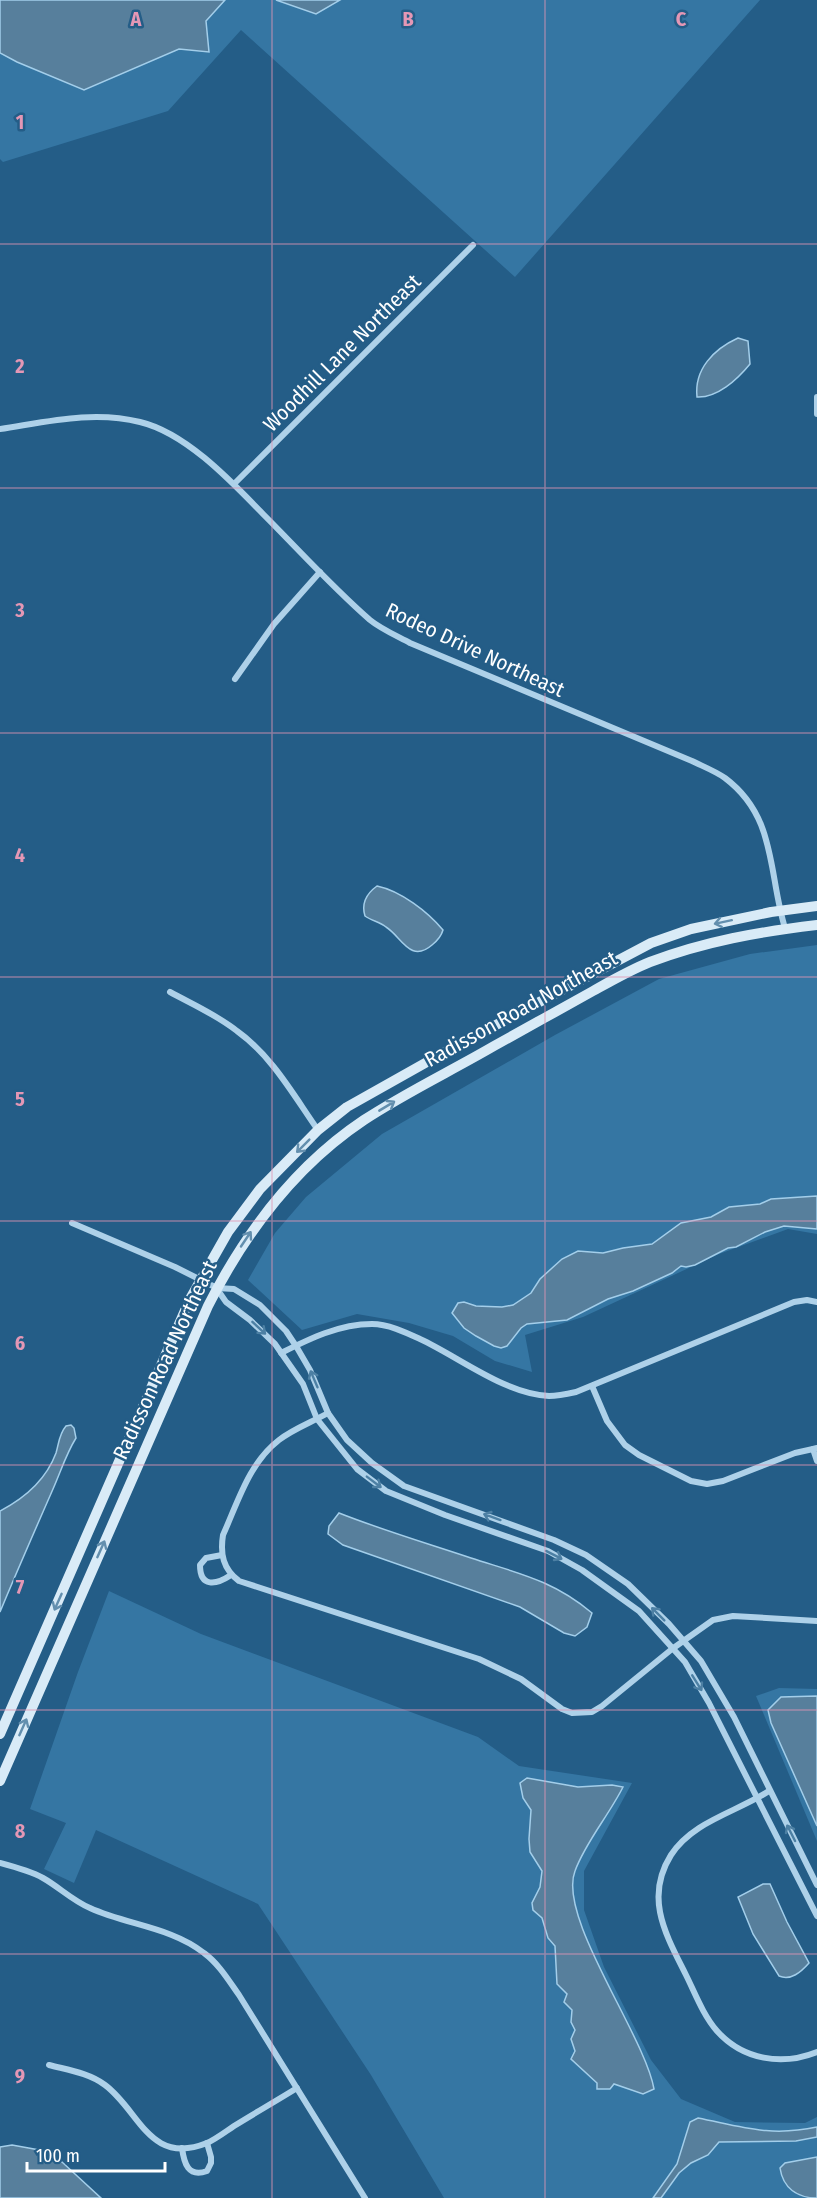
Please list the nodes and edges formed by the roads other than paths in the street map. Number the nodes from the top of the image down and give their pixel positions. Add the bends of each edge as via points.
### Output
1 (473, 245) dead end
2 (817, 397) edge
3 (817, 414) edge
4 (0, 429) edge
5 (234, 484) junction
6 (320, 572) junction
7 (235, 679) dead end
8 (817, 906) edge
9 (780, 911) junction
10 (817, 925) edge
11 (785, 928) junction
12 (170, 992) dead end
13 (318, 1130) junction
14 (72, 1223) dead end
15 (200, 1280) junction
16 (217, 1288) junction
17 (817, 1302) edge
18 (296, 1346) junction
19 (281, 1353) junction
20 (592, 1386) junction
21 (328, 1413) junction
22 (317, 1419) junction
23 (815, 1449) edge
24 (817, 1461) edge
25 (222, 1555) junction
26 (231, 1575) junction
27 (817, 1621) edge
28 (682, 1641) junction
29 (672, 1649) junction
30 (0, 1734) edge
31 (0, 1781) edge
32 (769, 1791) junction
33 (758, 1798) junction
34 (0, 1863) edge
35 (817, 1886) edge
36 (817, 1916) edge
37 (817, 2052) edge
38 (49, 2065) dead end
39 (297, 2088) junction
40 (207, 2143) junction
41 (182, 2148) junction
42 (365, 2198) edge

1 - 5 street, Woodhill Lane Northeast
2 - 3 street
4 - 5 street, Rodeo Drive Northeast via 85,415 141,422 186,444
5 - 6 street, Rodeo Drive Northeast
6 - 7 street via 274,624
6 - 9 street, Rodeo Drive Northeast via 372,622 410,643 724,777 747,798 758,815 769,843
8 - 9 main road, Radisson Road Northeast
9 - 11 street, Rodeo Drive Northeast
9 -> 13 main road, Radisson Road Northeast via 691,929 651,943 443,1053 347,1107
10 - 11 main road, Radisson Road Northeast
16 -> 11 main road, Radisson Road Northeast via 275,1201 312,1162 363,1121 648,963 708,943
12 - 13 street via 251,1042
13 -> 15 main road, Radisson Road Northeast via 260,1189 228,1232
14 - 15 street
15 - 16 street
15 -> 30 main road, Radisson Road Northeast
16 - 18 street via 234,1289 260,1305
16 -> 19 street via 226,1302 263,1331
31 -> 16 main road, Radisson Road Northeast
17 - 20 street via 794,1302
18 - 19 street
18 - 20 street via 351,1325 375,1324 404,1332 529,1394 550,1396
21 -> 18 street
19 - 22 street via 303,1384
20 - 23 street via 607,1421 625,1445 691,1481 723,1482
21 - 22 street
28 -> 21 street via 628,1584 586,1555 404,1486 347,1440
22 - 25 street via 281,1438 253,1469 223,1536
22 -> 29 street via 357,1469 386,1491 548,1551 639,1611
23 - 24 street
25 - 26 street
25 - 26 street via 207,1558 200,1565 200,1573 212,1584
26 - 29 street via 249,1586 495,1666 572,1713 592,1712
27 - 28 street via 733,1616 713,1620
28 - 29 street
28 - 32 street via 701,1661 734,1717
29 -> 33 street via 685,1662 709,1703
32 - 33 street
35 -> 32 street
33 - 36 street
33 - 37 street via 702,1826 680,1844 661,1883 661,1923 709,2019 726,2039 746,2052 772,2059 799,2058
34 - 39 street via 44,1878 87,1907 183,1939 204,1953 239,1995
38 - 41 street via 93,2077 114,2093 152,2138 169,2147
39 - 40 street
39 - 42 street
40 - 41 street
40 - 41 street via 211,2163 201,2173 186,2167

